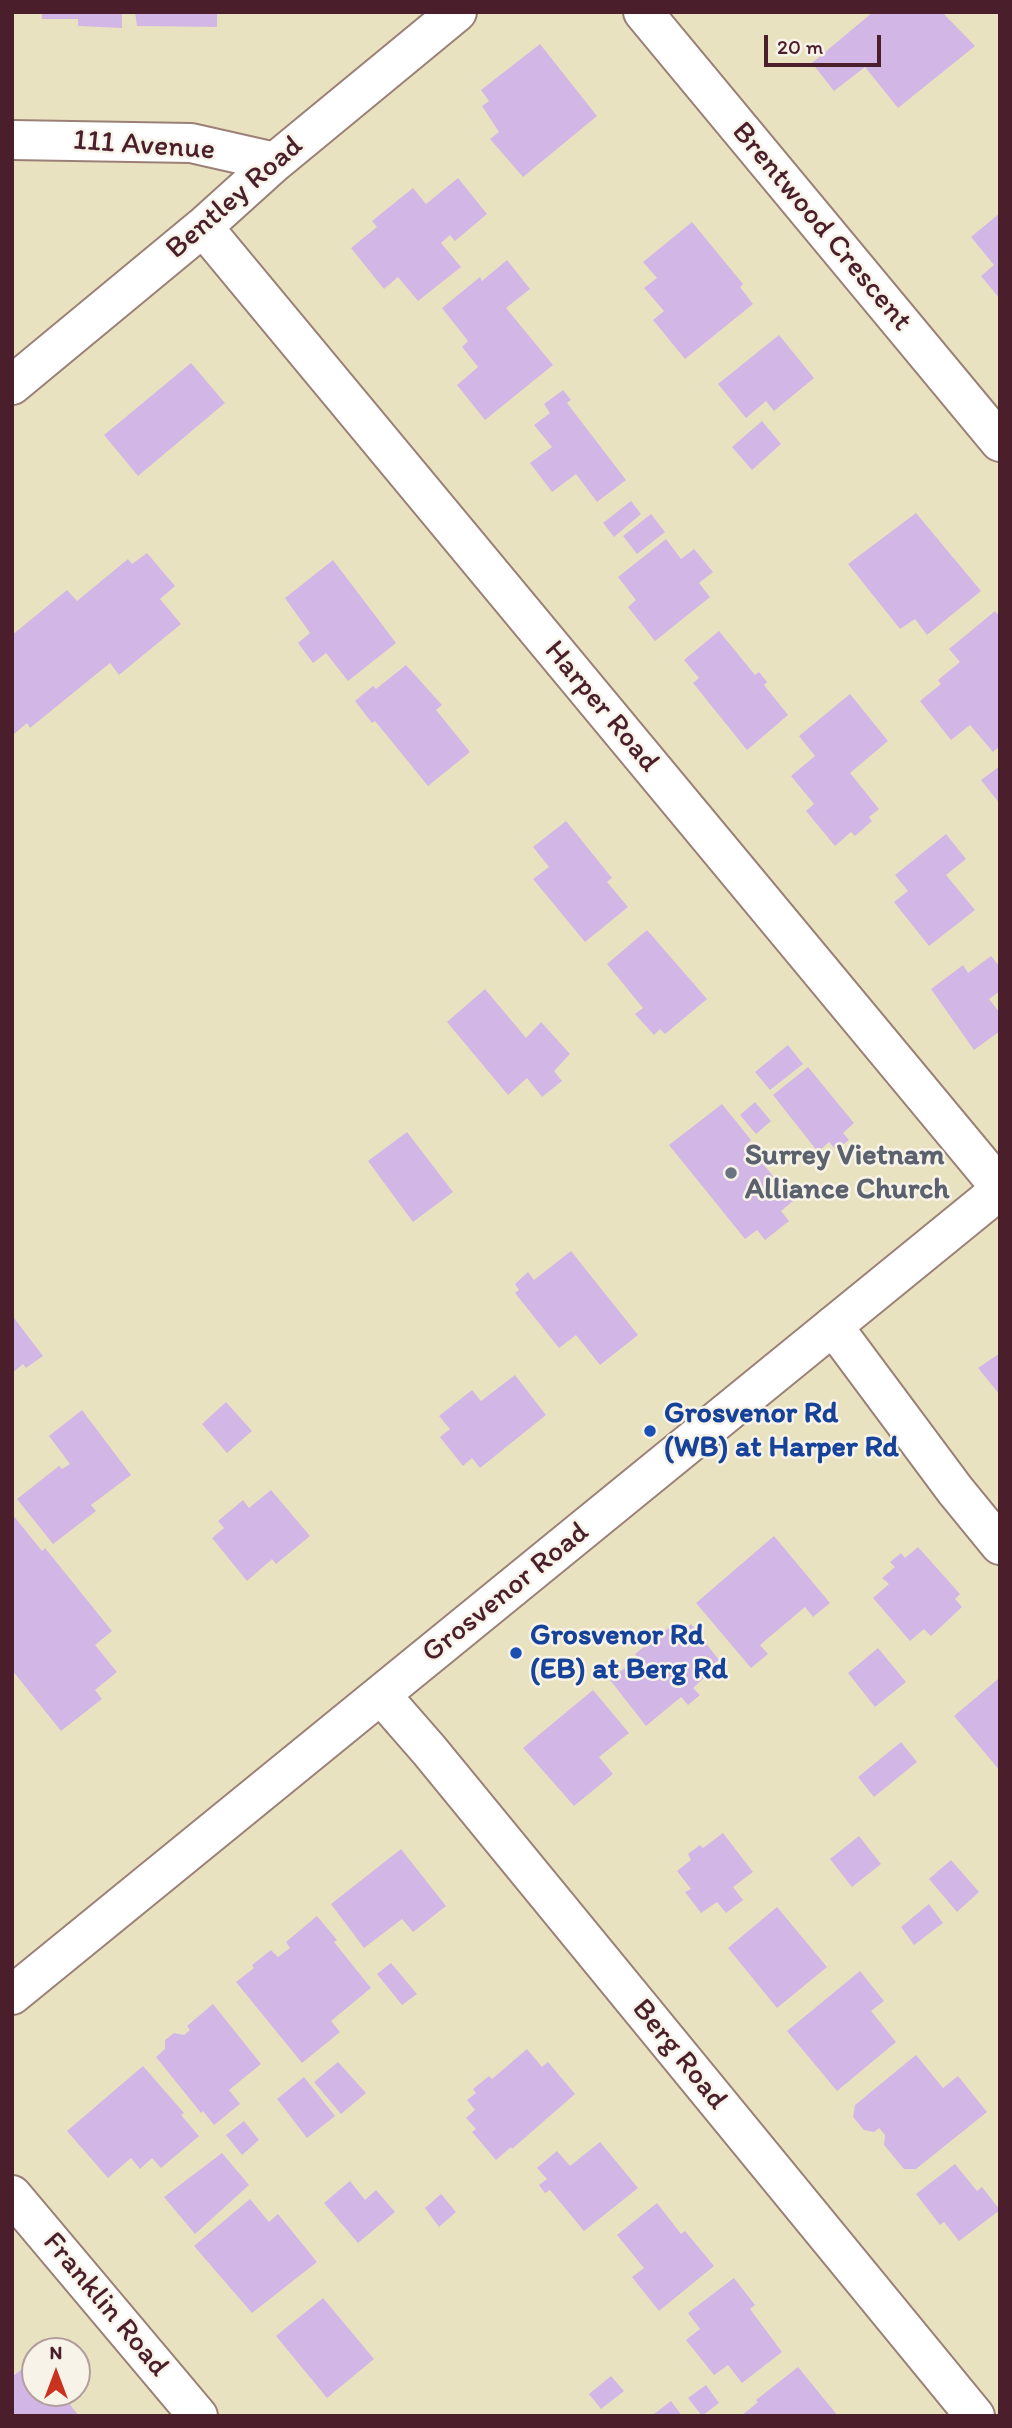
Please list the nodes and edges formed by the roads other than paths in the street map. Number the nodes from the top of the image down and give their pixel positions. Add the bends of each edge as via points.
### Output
1 (457, 12) edge
2 (643, 12) edge
3 (12, 140) edge
4 (275, 162) junction
5 (203, 228) junction
6 (12, 385) edge
7 (1000, 442) edge
8 (1000, 1189) edge
9 (833, 1326) junction
10 (1000, 1545) edge
11 (381, 1695) junction
12 (12, 1995) edge
13 (12, 2195) edge
14 (198, 2416) edge
15 (975, 2416) edge

1 - 4 street, Bentley Road
2 - 7 street, Brentwood Crescent
3 - 4 street, 111 Avenue via 191,143
4 - 5 street, Bentley Road
5 - 6 street, Bentley Road
5 - 8 street, Harper Road
8 - 9 street, Grosvenor Road
9 - 10 street
9 - 11 street, Grosvenor Road
11 - 12 street, Grosvenor Road
11 - 15 street, Berg Road
13 - 14 street, Franklin Road

